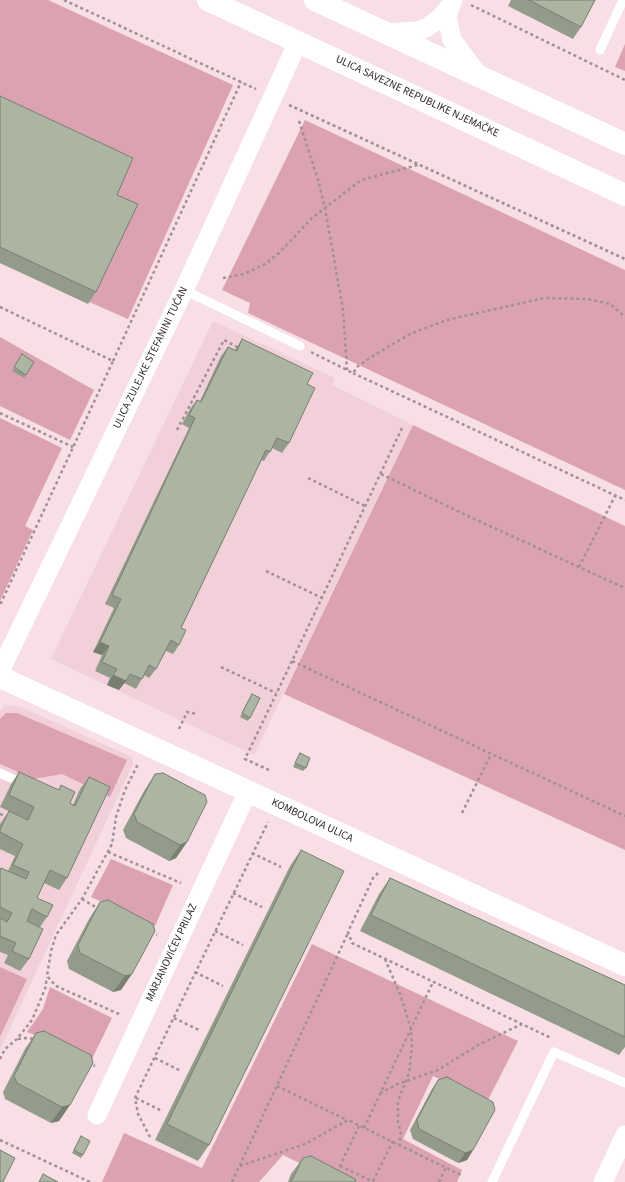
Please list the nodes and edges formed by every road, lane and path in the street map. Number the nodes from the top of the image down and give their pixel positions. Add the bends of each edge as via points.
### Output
1 (64, 0) edge
2 (208, 0) edge
3 (315, 0) edge
4 (623, 0) edge
5 (456, 4) edge
6 (385, 33) junction
7 (298, 42) junction
8 (600, 50) dead end
9 (479, 76) junction
10 (625, 80) edge
11 (241, 82) junction
12 (260, 92) dead end
13 (288, 105) dead end
14 (299, 121) dead end
15 (625, 144) edge
16 (418, 164) junction
17 (625, 195) edge
18 (325, 208) junction
19 (625, 259) edge
20 (223, 278) dead end
21 (184, 290) junction
22 (0, 307) edge
23 (625, 317) edge
24 (300, 346) joint
25 (245, 351) edge
26 (112, 361) junction
27 (347, 370) junction
28 (353, 373) junction
29 (0, 413) edge
30 (402, 428) dead end
31 (177, 430) dead end
32 (73, 448) junction
33 (381, 474) junction
34 (308, 478) dead end
35 (615, 496) junction
36 (625, 500) edge
37 (365, 506) junction
38 (579, 567) junction
39 (266, 571) dead end
40 (625, 588) edge
41 (322, 598) junction
42 (0, 606) edge
43 (292, 661) junction
44 (221, 667) dead end
45 (0, 671) edge
46 (0, 677) edge
47 (276, 693) junction
48 (197, 714) dead end
49 (179, 729) dead end
50 (491, 754) junction
51 (139, 763) dead end
52 (269, 770) dead end
53 (0, 773) edge
54 (33, 788) edge
55 (248, 792) junction
56 (462, 813) dead end
57 (0, 814) edge
58 (625, 816) edge
59 (13, 820) edge
60 (271, 820) dead end
61 (108, 852) junction
62 (252, 853) junction
63 (281, 867) dead end
64 (380, 872) dead end
65 (181, 883) dead end
66 (233, 892) junction
67 (82, 899) junction
68 (262, 906) dead end
69 (101, 910) edge
70 (215, 931) junction
71 (150, 932) edge
72 (348, 932) junction
73 (157, 935) dead end
74 (243, 945) dead end
75 (385, 959) junction
76 (625, 966) edge
77 (195, 972) junction
78 (47, 976) junction
79 (433, 982) junction
80 (223, 986) dead end
81 (120, 1014) dead end
82 (174, 1018) junction
83 (522, 1024) junction
84 (411, 1029) junction
85 (201, 1031) dead end
86 (18, 1039) junction
87 (555, 1040) dead end
88 (41, 1042) edge
89 (155, 1058) junction
90 (0, 1059) edge
91 (84, 1061) edge
92 (95, 1066) dead end
93 (181, 1071) dead end
94 (406, 1081) junction
95 (625, 1083) edge
96 (277, 1086) junction
97 (379, 1093) junction
98 (135, 1098) junction
99 (162, 1111) dead end
100 (97, 1114) dead end
101 (348, 1120) junction
102 (359, 1126) junction
103 (364, 1128) junction
104 (625, 1135) edge
105 (150, 1136) dead end
106 (0, 1140) edge
107 (393, 1141) junction
108 (399, 1144) junction
109 (240, 1166) junction
110 (340, 1166) junction
111 (446, 1167) junction
112 (334, 1176) edge
113 (463, 1176) dead end
114 (90, 1182) edge
115 (232, 1182) edge
116 (374, 1182) edge
117 (439, 1182) edge
118 (492, 1182) edge
119 (603, 1182) edge

1 - 11 path
2 - 7 main road, ULICA SAVEZNE REPUBLIKE NJEMAČKE
3 - 6 main road
4 - 8 lane
5 - 6 street via 426,28
5 - 9 street via 448,24 452,40
5 - 10 path
6 - 9 main road
7 - 17 main road, ULICA SAVEZNE REPUBLIKE NJEMAČKE
7 - 21 street, ULICA ZULEJKE STEFANINI TUĆAN
9 - 15 main road
11 - 12 path
11 - 26 path
13 - 16 path
14 - 18 path via 320,183
16 - 18 path via 361,180
16 - 19 path
18 - 20 path via 265,264 244,274
18 - 27 path via 343,310
21 - 24 lane
21 - 45 street, ULICA ZULEJKE STEFANINI TUĆAN
22 - 26 path
23 - 28 path via 610,304 587,298 544,298 448,320 410,334 358,366
24 - 27 path
25 - 31 path via 224,340
26 - 32 path
27 - 28 path
28 - 35 path
29 - 32 path
30 - 33 path
32 - 42 path
33 - 37 path
33 - 38 path
34 - 37 path
35 - 36 path
35 - 38 path
37 - 41 path
38 - 40 path
39 - 41 path
41 - 43 path
43 - 47 path
43 - 50 path
44 - 47 path
46 - 55 main road, KOMBOLOVA ULICA
47 - 52 path via 245,759
48 - 49 path via 187,712
50 - 56 path
50 - 58 path
51 - 61 path via 125,790
53 - 54 lane
55 - 76 main road, KOMBOLOVA ULICA
55 - 100 street, MARJANOVIĆEV PRILAZ
57 - 59 path
60 - 62 path via 263,828
61 - 65 path
61 - 67 path
62 - 63 path
62 - 66 path
64 - 72 path via 373,878
66 - 68 path
66 - 70 path
67 - 69 path
67 - 78 path via 56,935
70 - 74 path
70 - 77 path
71 - 73 path
72 - 75 path via 352,943
72 - 96 path
75 - 79 path
75 - 84 path
77 - 80 path
77 - 82 path
78 - 81 path via 56,986
78 - 86 path via 40,1003 32,1020
79 - 83 path
79 - 84 path
82 - 85 path
82 - 89 path
83 - 87 path
83 - 94 path via 478,1045 438,1070
84 - 94 path via 412,1048
84 - 97 path
86 - 88 path
86 - 90 path via 5,1049
89 - 93 path
89 - 98 path
91 - 92 path
94 - 97 path
94 - 108 path via 398,1101 401,1134
95 - 118 lane via 554,1052
96 - 101 path
96 - 109 path
97 - 103 path
98 - 99 path
98 - 105 path via 138,1114
101 - 102 path
101 - 109 path via 305,1144
102 - 103 path
102 - 110 path
103 - 107 path
104 - 119 street
106 - 114 path
107 - 108 path
107 - 116 path
108 - 111 path
109 - 115 path
110 - 112 path
110 - 116 path
111 - 113 path
111 - 117 path

